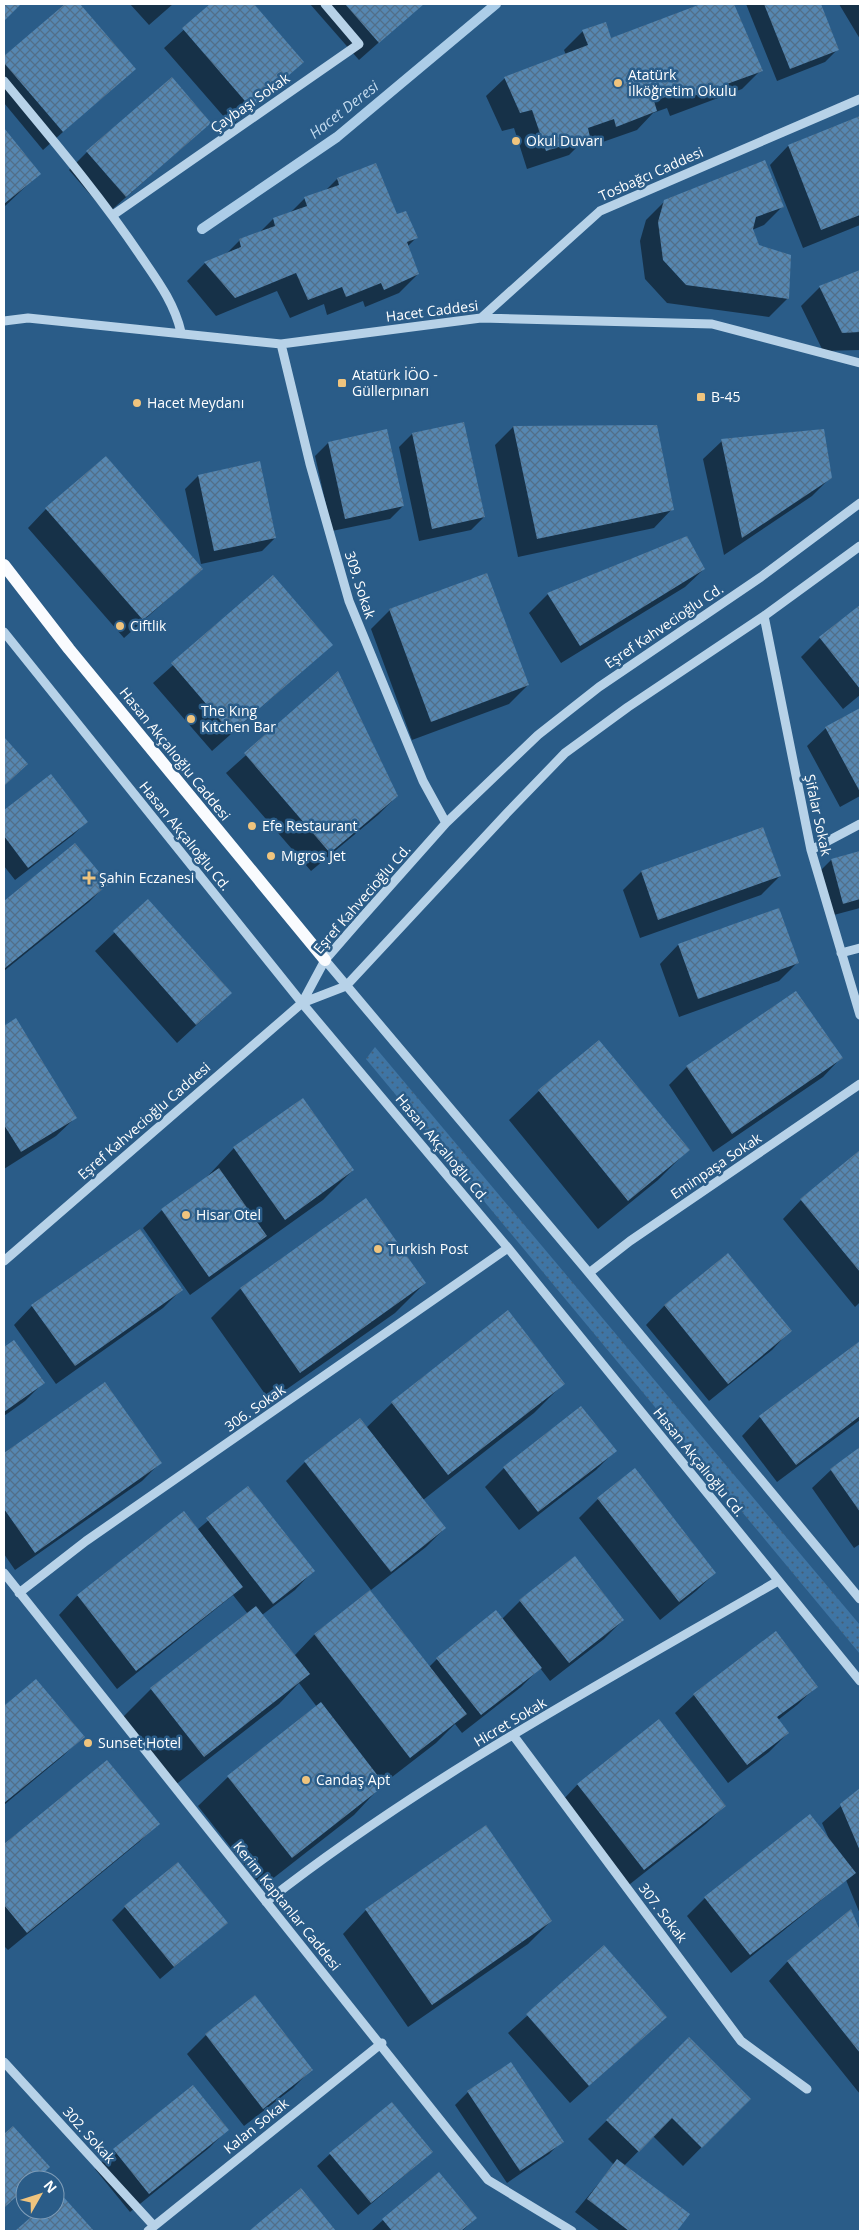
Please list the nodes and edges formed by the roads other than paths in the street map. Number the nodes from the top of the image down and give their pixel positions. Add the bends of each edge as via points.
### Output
1 (324, 4) edge
2 (4, 81) edge
3 (860, 98) edge
4 (114, 215) junction
5 (481, 318) junction
6 (4, 321) edge
7 (181, 332) junction
8 (282, 344) junction
9 (860, 363) edge
10 (860, 503) edge
11 (860, 546) edge
12 (4, 565) edge
13 (764, 616) junction
14 (4, 632) edge
15 (446, 823) junction
16 (860, 824) edge
17 (811, 850) junction
18 (860, 948) edge
19 (841, 953) junction
20 (325, 960) junction
21 (346, 986) junction
22 (302, 1003) junction
23 (860, 1016) edge
24 (860, 1084) edge
25 (508, 1248) junction
26 (4, 1261) edge
27 (589, 1273) junction
28 (4, 1573) edge
29 (778, 1581) junction
30 (19, 1592) junction
31 (860, 1599) edge
32 (860, 1681) edge
33 (514, 1735) junction
34 (266, 1902) junction
35 (382, 2043) junction
36 (4, 2062) edge
37 (808, 2089) dead end
38 (151, 2229) edge
39 (572, 2231) edge

1 - 4 street, Çaybaşı Sokak via 359,44
2 - 4 street
3 - 5 street, Tosbağcı Caddesi via 600,212
4 - 7 street via 168,297
5 - 8 street, Hacet Caddesi
5 - 9 street, Hacet Caddesi via 712,324
6 - 7 street, Hacet Caddesi via 28,318
7 - 8 street, Hacet Caddesi
8 - 15 street, 309. Sokak via 310,464 349,601 423,781
10 - 15 street, Eşref Kahvecioğlu Cd. via 761,577 599,687 538,735
11 - 13 street
12 - 20 main road, Hasan Akçalıoğlu Caddesi via 69,649
13 - 17 street, Şifalar Sokak
13 - 21 street via 628,707 565,754
14 - 22 street, Hasan Akçalıoğlu Cd.
15 - 20 street, Eşref Kahvecioğlu Cd.
16 - 17 street
17 - 19 street, Şifalar Sokak
18 - 19 street
19 - 23 street, Şifalar Sokak
20 - 21 street
20 - 22 street, Eşref Kahvecioğlu Cd.
21 - 22 street
21 - 27 street
22 - 25 street, Hasan Akçalıoğlu Cd.
22 - 26 street, Eşref Kahvecioğlu Caddesi
24 - 27 street, Eminpaşa Sokak via 630,1241
25 - 29 street, Hasan Akçalıoğlu Cd.
25 - 30 street, 306. Sokak via 86,1541
27 - 31 street
28 - 30 street, Kerim Kaptanlar Caddesi
29 - 32 street, Hasan Akçalıoğlu Cd.
29 - 33 street, Hicret Sokak
30 - 34 street, Kerim Kaptanlar Caddesi
33 - 34 street, Hicret Sokak via 382,1818
33 - 37 street, 307. Sokak via 741,2041
34 - 35 street, Kerim Kaptanlar Caddesi
35 - 38 street, Kalan Sokak
35 - 39 street, Kerim Kaptanlar Caddesi via 488,2180
36 - 38 street, 302. Sokak

